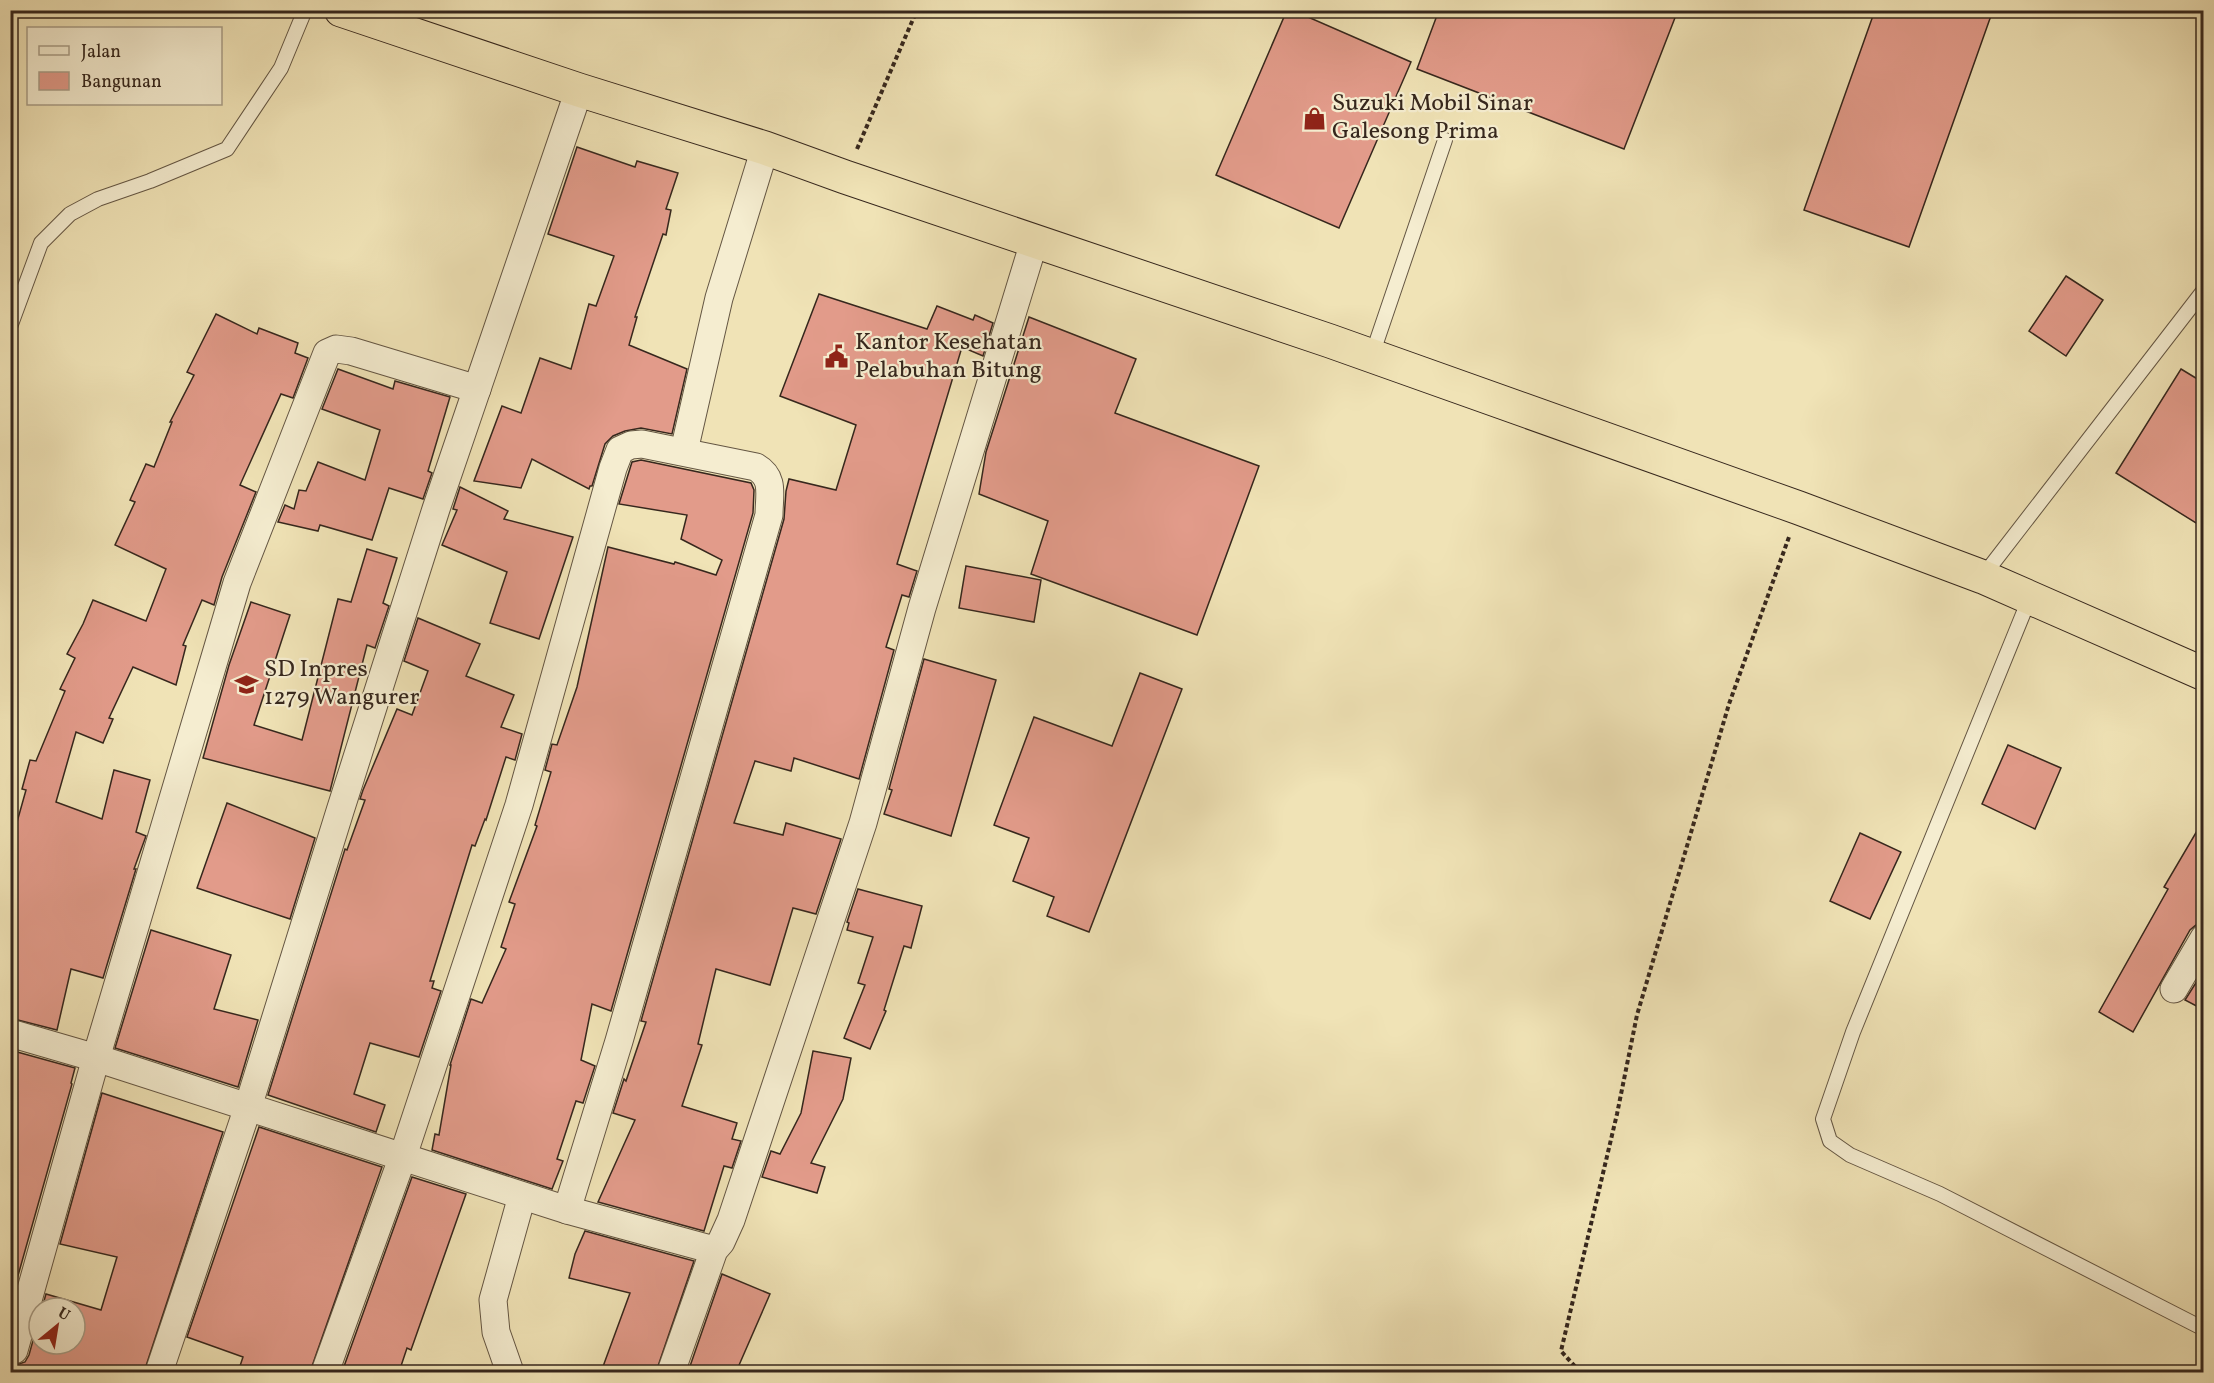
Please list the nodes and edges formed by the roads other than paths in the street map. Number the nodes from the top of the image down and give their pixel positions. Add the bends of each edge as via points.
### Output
1 (305, 10) edge
2 (341, 10) edge
3 (579, 90) junction
4 (1445, 140) dead end
5 (765, 148) junction
6 (1034, 242) junction
7 (2204, 290) edge
8 (10, 327) edge
9 (1372, 355) junction
10 (477, 389) junction
11 (684, 451) junction
12 (1983, 577) junction
13 (2030, 597) junction
14 (2204, 674) edge
15 (2204, 938) edge
16 (2174, 989) dead end
17 (10, 1033) edge
18 (96, 1058) junction
19 (248, 1107) junction
20 (403, 1156) junction
21 (522, 1196) junction
22 (567, 1210) junction
23 (714, 1250) junction
24 (2204, 1329) edge
25 (15, 1350) dead end
26 (159, 1372) edge
27 (325, 1372) edge
28 (510, 1372) edge
29 (671, 1372) edge

1 - 8 lane via 281,68 227,149 98,199 70,214 41,243
2 - 3 highway
3 - 5 highway
3 - 10 street
4 - 9 lane
5 - 6 highway
5 - 11 street via 719,298
6 - 9 highway
6 - 23 street via 922,608 863,824 731,1220
7 - 12 lane
9 - 12 highway
10 - 18 street via 351,351 336,349 327,353 237,584
10 - 19 street
11 - 20 street via 642,444 620,450 617,457 519,804
11 - 22 street via 765,472 770,482 769,515 620,1041
12 - 13 highway
13 - 14 highway
13 - 24 lane via 1858,1021 1823,1119 1830,1141 1850,1155 1940,1194
15 - 16 street
17 - 18 street
18 - 19 street
18 - 25 street
19 - 20 street
19 - 26 street
20 - 21 street
20 - 27 street
21 - 22 street
21 - 28 street via 493,1300 496,1332
22 - 23 street
23 - 29 street

